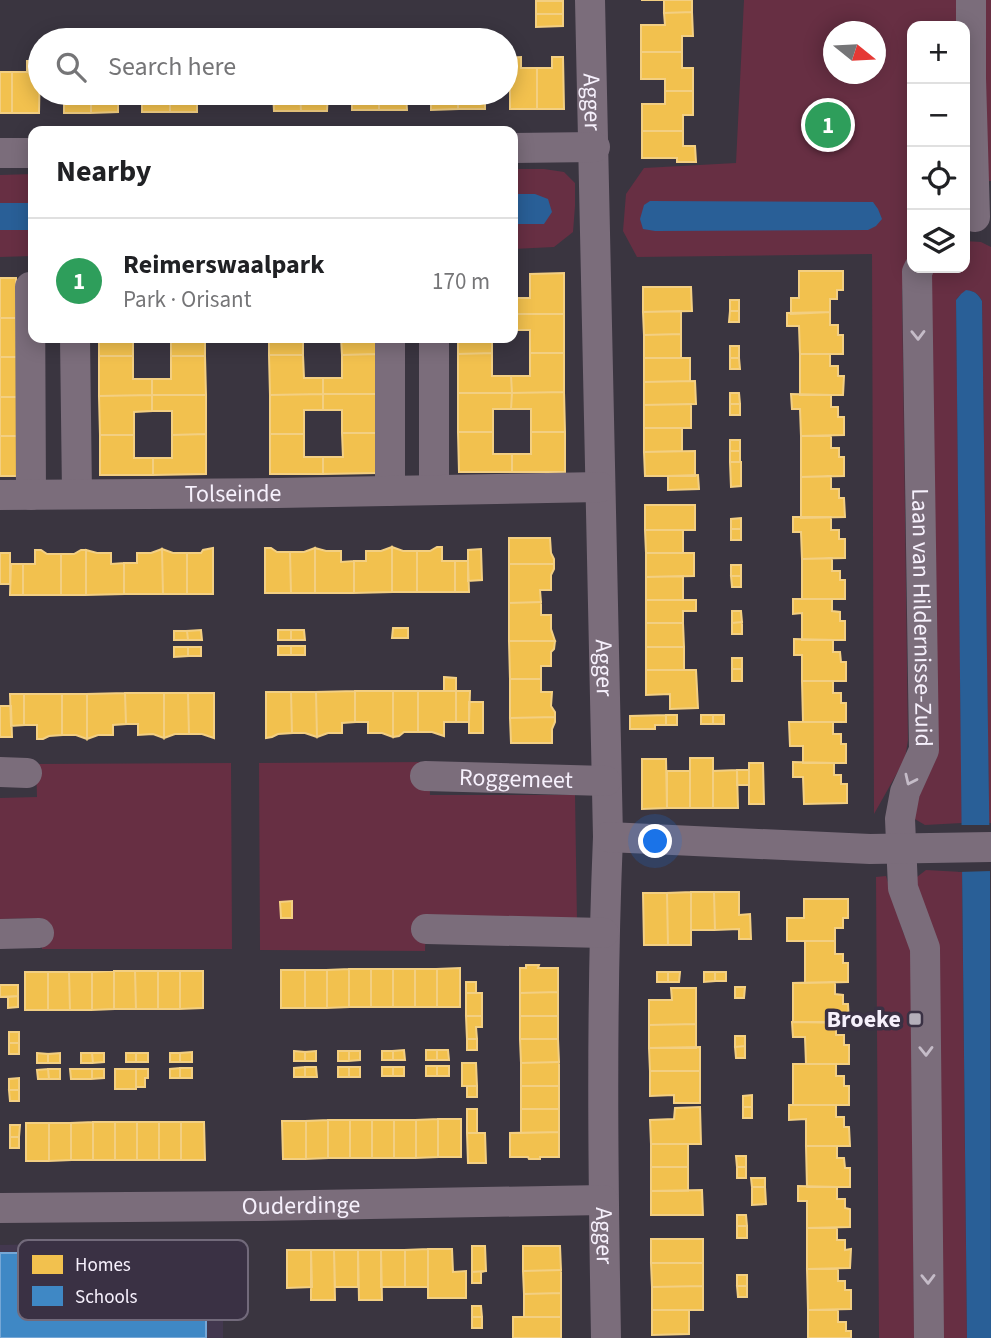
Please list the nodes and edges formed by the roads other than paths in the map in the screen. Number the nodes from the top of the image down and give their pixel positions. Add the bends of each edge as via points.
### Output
1 (590, 0) edge
2 (971, 0) edge
3 (594, 147) junction
4 (518, 148) edge
5 (0, 153) edge
6 (28, 153) edge
7 (977, 220) edge
8 (917, 273) edge
9 (30, 343) edge
10 (75, 343) edge
11 (390, 343) edge
12 (434, 343) edge
13 (600, 487) junction
14 (434, 490) junction
15 (390, 491) junction
16 (78, 494) junction
17 (0, 495) edge
18 (31, 495) junction
19 (425, 776) dead end
20 (606, 781) junction
21 (608, 837) junction
22 (991, 847) edge
23 (902, 849) junction
24 (426, 929) dead end
25 (0, 933) edge
26 (39, 933) dead end
27 (604, 933) junction
28 (603, 1200) junction
29 (0, 1208) edge
30 (606, 1338) edge
31 (929, 1338) edge

1 - 3 street, Agger
2 - 7 street
3 - 4 street
3 - 13 street, Agger
5 - 6 street
8 -> 23 street, Laan van Hildernisse-Zuid via 924,750 905,792 900,819
9 - 18 street
10 - 16 street
11 - 15 street
12 - 14 street
13 - 14 street, Tolseinde
13 - 20 street, Agger
14 - 15 street, Tolseinde
15 - 16 street, Tolseinde
16 - 18 street, Tolseinde
17 - 18 street, Tolseinde
19 - 20 street, Roggemeet
20 - 21 street, Agger
21 - 23 street
21 - 27 street, Agger
22 - 23 street
23 -> 31 street, Laan van Hildernisse-Zuid via 903,888 925,948
24 - 27 street
25 - 26 street
27 - 28 street, Agger
28 - 29 street, Ouderdinge
28 - 30 street, Agger

